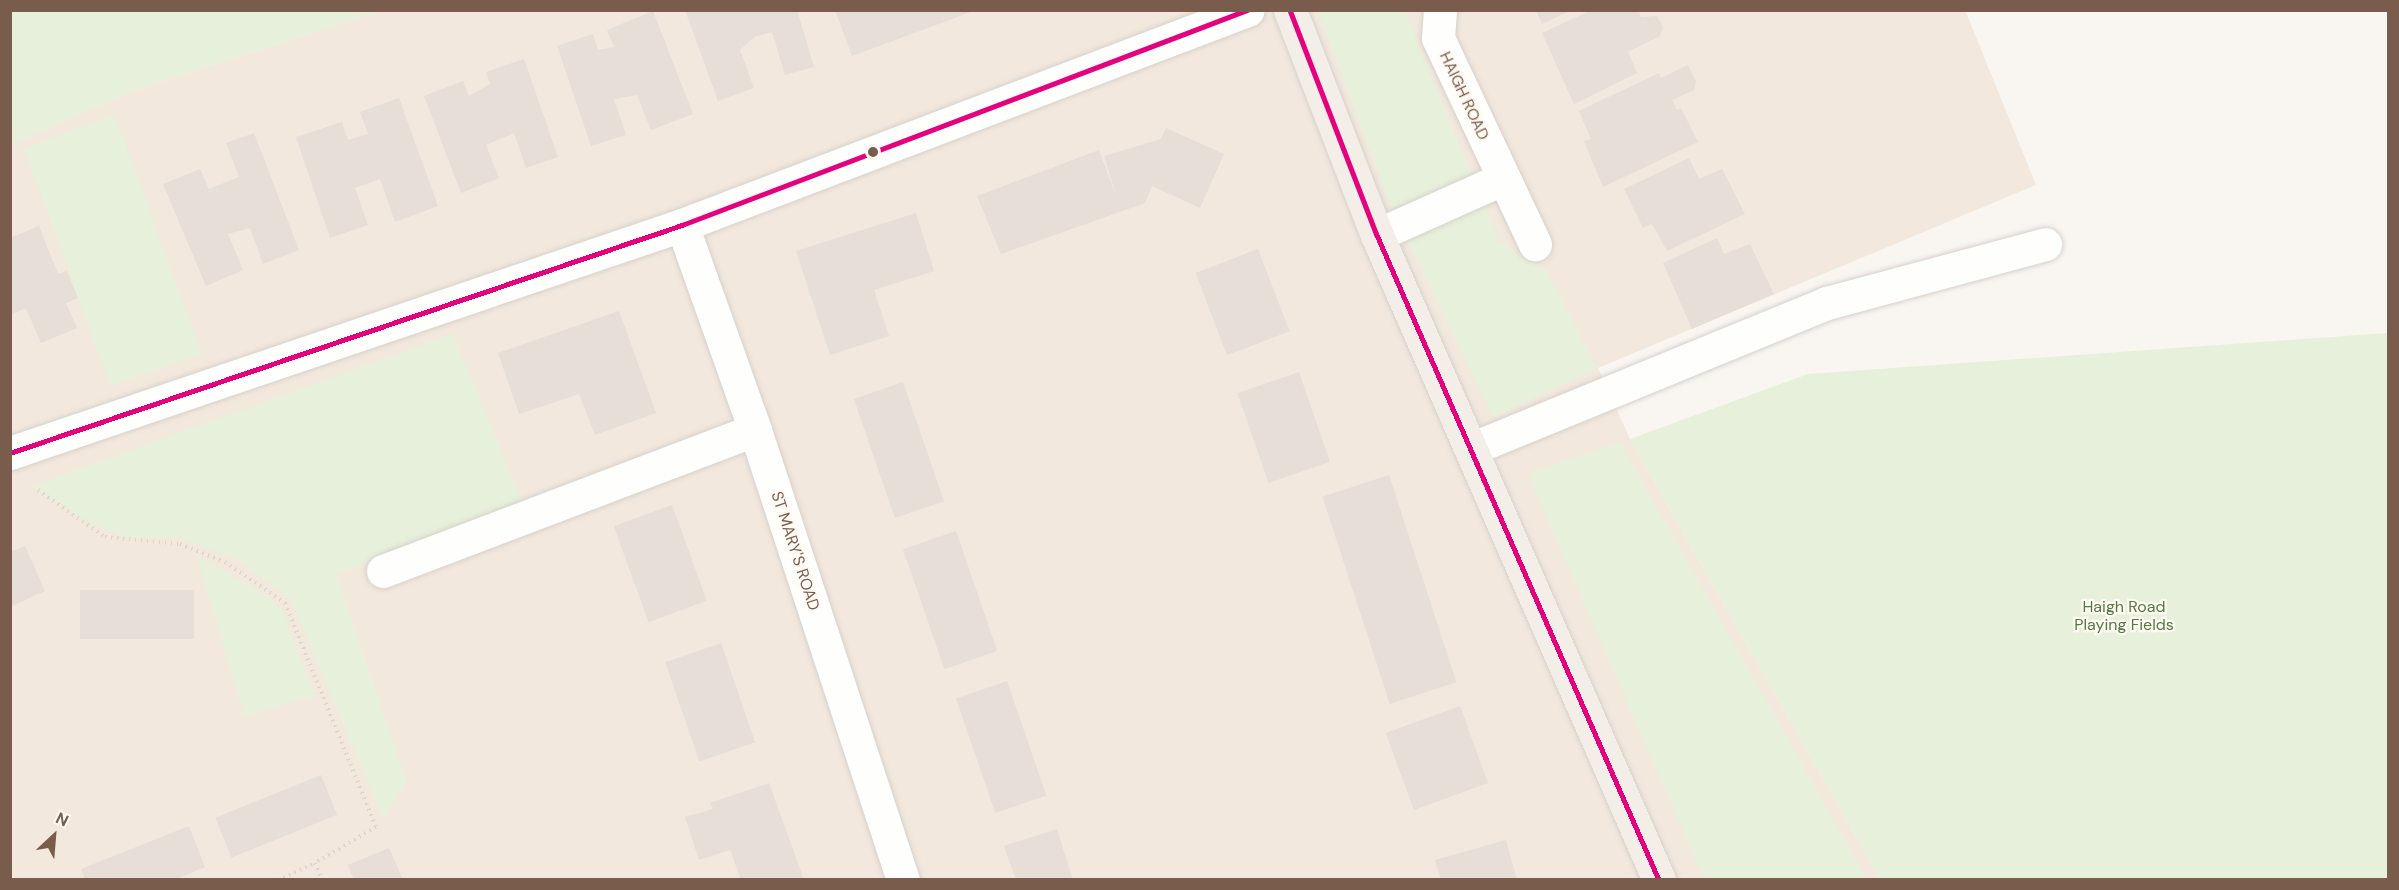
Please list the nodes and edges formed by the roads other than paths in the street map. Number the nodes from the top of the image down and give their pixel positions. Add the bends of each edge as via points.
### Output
1 (1248, 10) edge
2 (1290, 10) edge
3 (1440, 10) edge
4 (1502, 179) junction
5 (682, 225) junction
6 (1377, 235) junction
7 (1535, 244) dead end
8 (2045, 244) dead end
9 (755, 430) junction
10 (1473, 448) junction
11 (10, 453) edge
12 (383, 571) dead end
13 (903, 879) edge
14 (1659, 879) edge

1 - 5 street
2 - 6 main road
3 - 4 street, HAIGH ROAD via 1438,38
4 - 6 street
4 - 7 street, HAIGH ROAD
5 - 9 street, ST MARY'S ROAD
5 - 11 street
6 - 10 main road
8 - 10 street via 1827,303
9 - 12 street
9 - 13 street, ST MARY'S ROAD
10 - 14 main road

